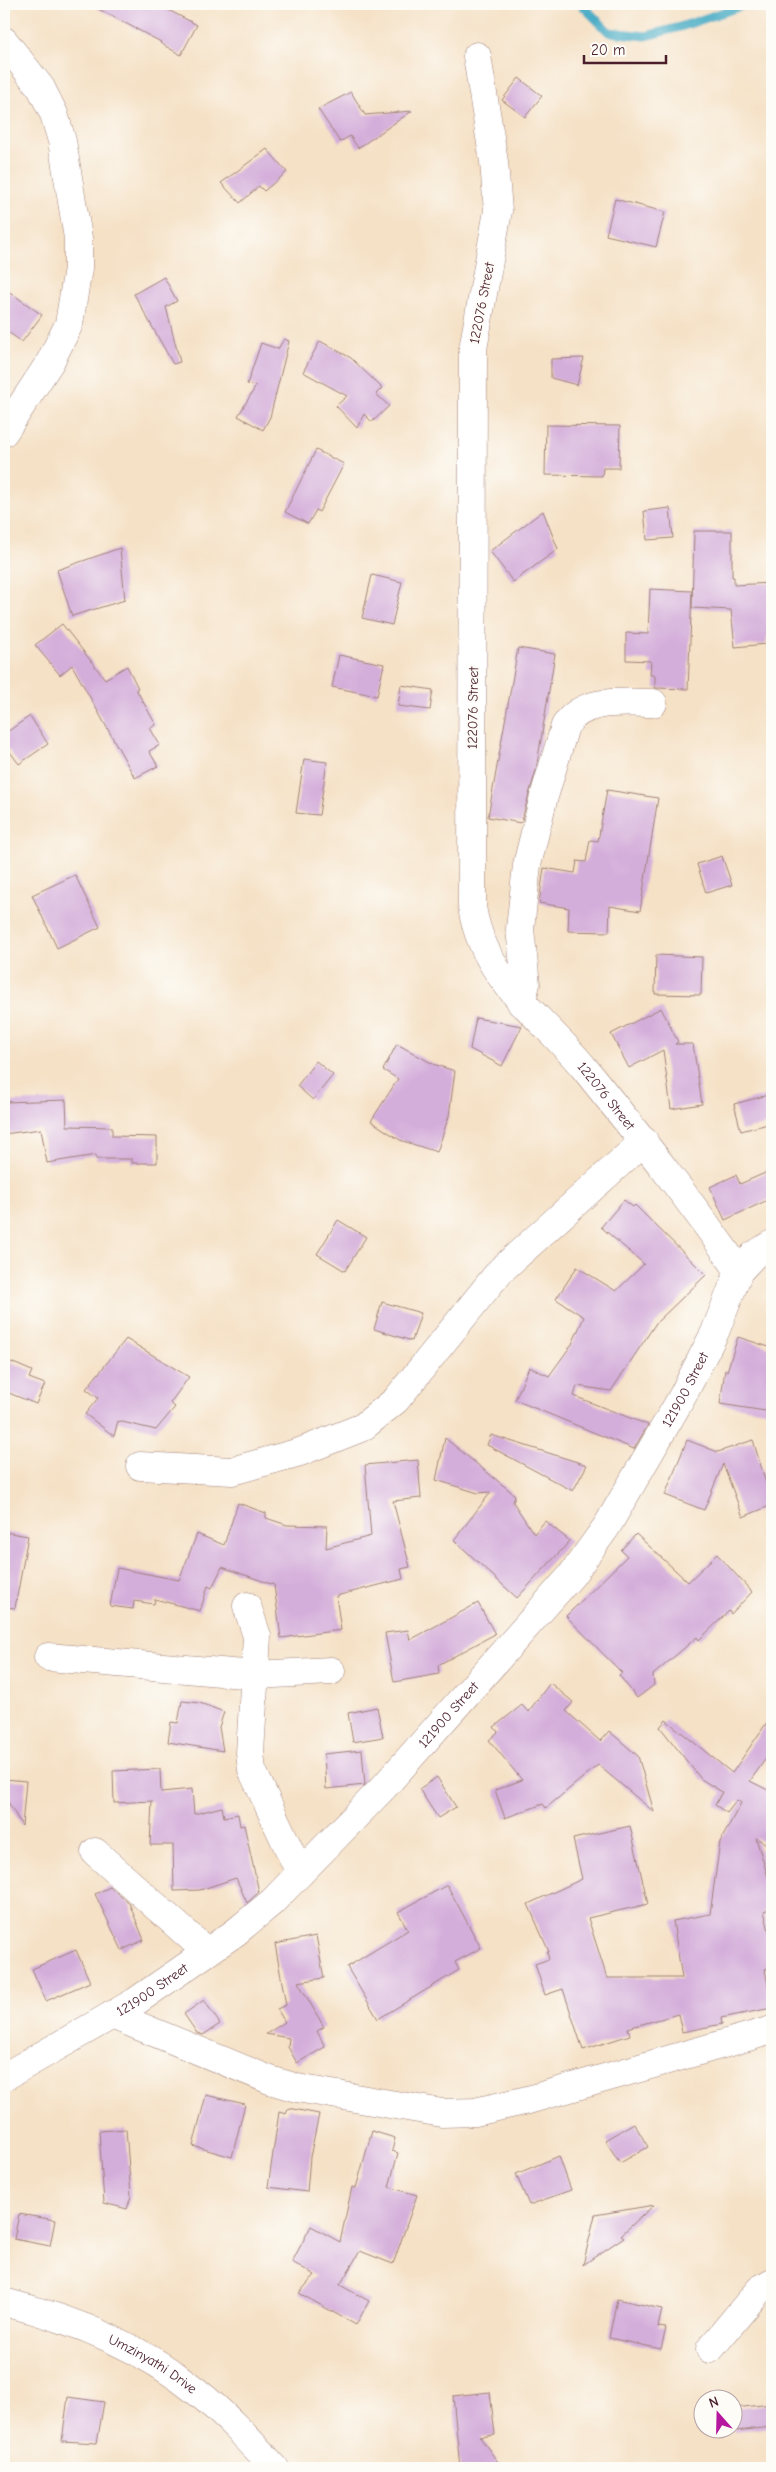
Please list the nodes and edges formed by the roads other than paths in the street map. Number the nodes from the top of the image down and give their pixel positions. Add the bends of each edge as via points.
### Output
1 (4, 41) edge
2 (477, 56) dead end
3 (4, 432) edge
4 (653, 703) dead end
5 (521, 1003) junction
6 (644, 1141) junction
7 (772, 1244) edge
8 (739, 1271) junction
9 (140, 1466) dead end
10 (247, 1606) dead end
11 (48, 1657) dead end
12 (331, 1671) dead end
13 (255, 1675) junction
14 (95, 1852) dead end
15 (300, 1874) junction
16 (207, 1952) junction
17 (112, 2015) junction
18 (772, 2030) edge
19 (4, 2077) edge
20 (772, 2282) edge
21 (4, 2302) edge
22 (710, 2350) dead end
23 (275, 2468) edge

1 - 3 street via 41,88 54,114 62,141 78,238 78,268 69,324 50,362
2 - 5 street, 122076 Street via 494,162 498,211 473,349 472,907 485,952
4 - 5 street via 592,706 570,717 565,726 527,865 520,929 526,984
5 - 6 street, 122076 Street via 559,1039
6 - 8 street, 122076 Street
6 - 9 street via 500,1271 396,1400 362,1427 300,1452 232,1471
7 - 8 street, 121900 Street via 754,1255
8 - 15 street, 121900 Street via 715,1332 682,1397 608,1526 572,1576 383,1788
10 - 13 street via 257,1636
11 - 13 street
12 - 13 street
13 - 15 street via 250,1753 252,1770
14 - 16 street
15 - 16 street, 121900 Street via 257,1916
16 - 17 street, 121900 Street
17 - 18 street via 285,2085 457,2114 528,2100
17 - 19 street, 121900 Street
20 - 22 street via 760,2290
21 - 23 street, Umzinyathi Drive via 48,2313 78,2325 156,2363 228,2418

